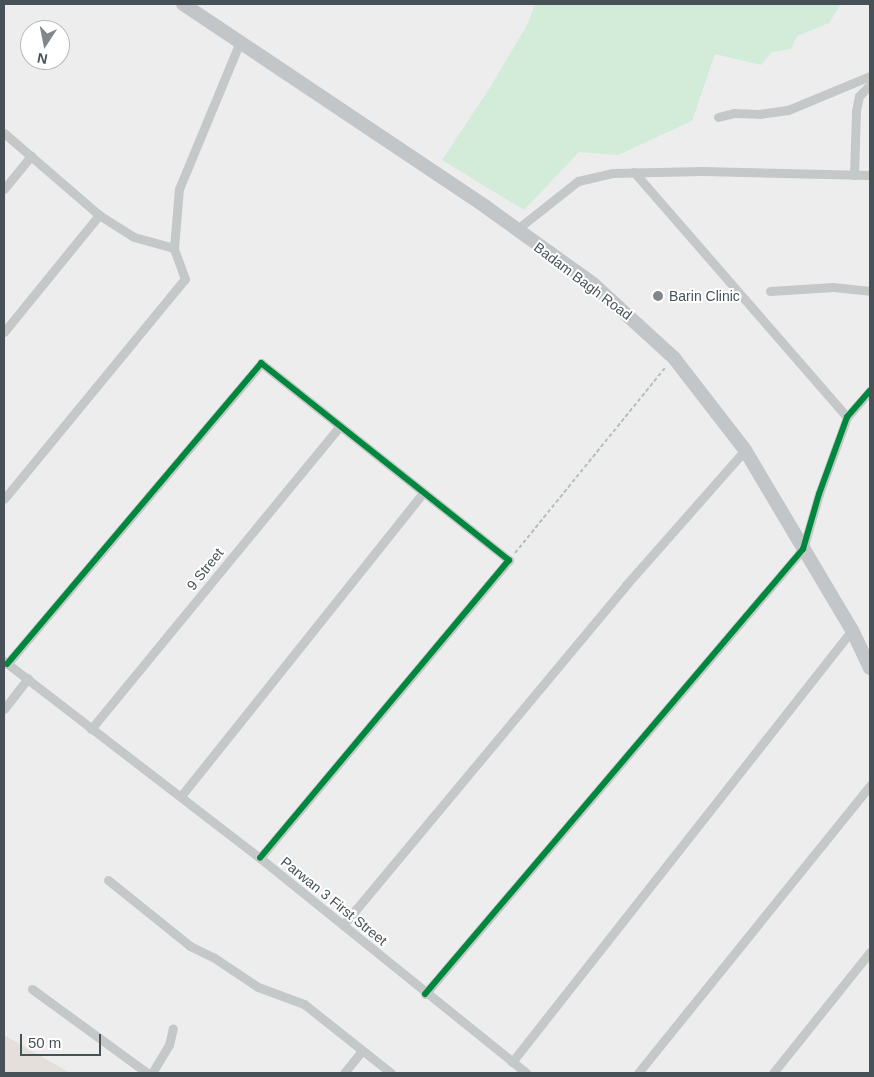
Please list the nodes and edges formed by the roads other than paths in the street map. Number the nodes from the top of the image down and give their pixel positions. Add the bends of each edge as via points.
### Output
1 (183, 4) edge
2 (239, 44) junction
3 (870, 76) edge
4 (870, 85) edge
5 (718, 117) dead end
6 (4, 133) edge
7 (30, 156) junction
8 (634, 172) junction
9 (854, 175) junction
10 (870, 175) edge
11 (4, 189) edge
12 (99, 215) junction
13 (516, 230) junction
14 (174, 248) junction
15 (770, 291) dead end
16 (870, 291) edge
17 (4, 332) edge
18 (870, 391) edge
19 (847, 416) junction
20 (340, 426) junction
21 (745, 450) junction
22 (423, 493) junction
23 (4, 499) edge
24 (804, 549) junction
25 (852, 630) junction
26 (6, 662) edge
27 (870, 668) edge
28 (28, 678) junction
29 (4, 709) edge
30 (91, 729) junction
31 (870, 785) edge
32 (181, 796) junction
33 (260, 858) junction
34 (108, 880) dead end
35 (343, 925) junction
36 (870, 952) edge
37 (32, 989) dead end
38 (425, 994) junction
39 (173, 1028) dead end
40 (362, 1051) junction
41 (512, 1062) junction
42 (147, 1073) edge
43 (152, 1073) edge
44 (344, 1073) edge
45 (391, 1073) edge
46 (526, 1073) edge
47 (638, 1073) edge
48 (773, 1073) edge

1 - 2 main road, Badam Bagh Road
2 - 13 main road, Badam Bagh Road
2 - 14 street via 179,188
3 - 5 street via 788,110 759,114 734,112
4 - 9 street via 859,96 856,111
6 - 7 street
7 - 11 street
7 - 12 street
8 - 9 street
8 - 13 street via 613,173 578,182
8 - 19 street
9 - 10 street
12 - 14 street via 134,237
12 - 17 street
13 - 21 main road, Badam Bagh Road via 593,284 674,358
14 - 23 street via 185,279
15 - 16 street via 833,287
18 - 19 street
19 - 24 street via 819,494
20 - 22 street
20 - 26 street via 261,363
20 - 30 street, 9 Street
21 - 24 main road, Badam Bagh Road
21 - 35 street via 620,593
22 - 32 street
22 - 33 street via 509,560
24 - 25 main road, Badam Bagh Road
24 - 38 street
25 - 27 main road, Badam Bagh Road
25 - 41 street
26 - 28 street, Parwan 3 First Street
28 - 29 street
28 - 30 street, Parwan 3 First Street
30 - 32 street, Parwan 3 First Street
31 - 47 street
32 - 33 street, Parwan 3 First Street
33 - 35 street, Parwan 3 First Street
34 - 40 street via 190,946 213,956 258,987 304,1004
35 - 38 street, Parwan 3 First Street
36 - 48 street
37 - 42 street
38 - 41 street, Parwan 3 First Street
39 - 43 street via 169,1045
40 - 44 street
40 - 45 street
41 - 46 street, Parwan 3 First Street

